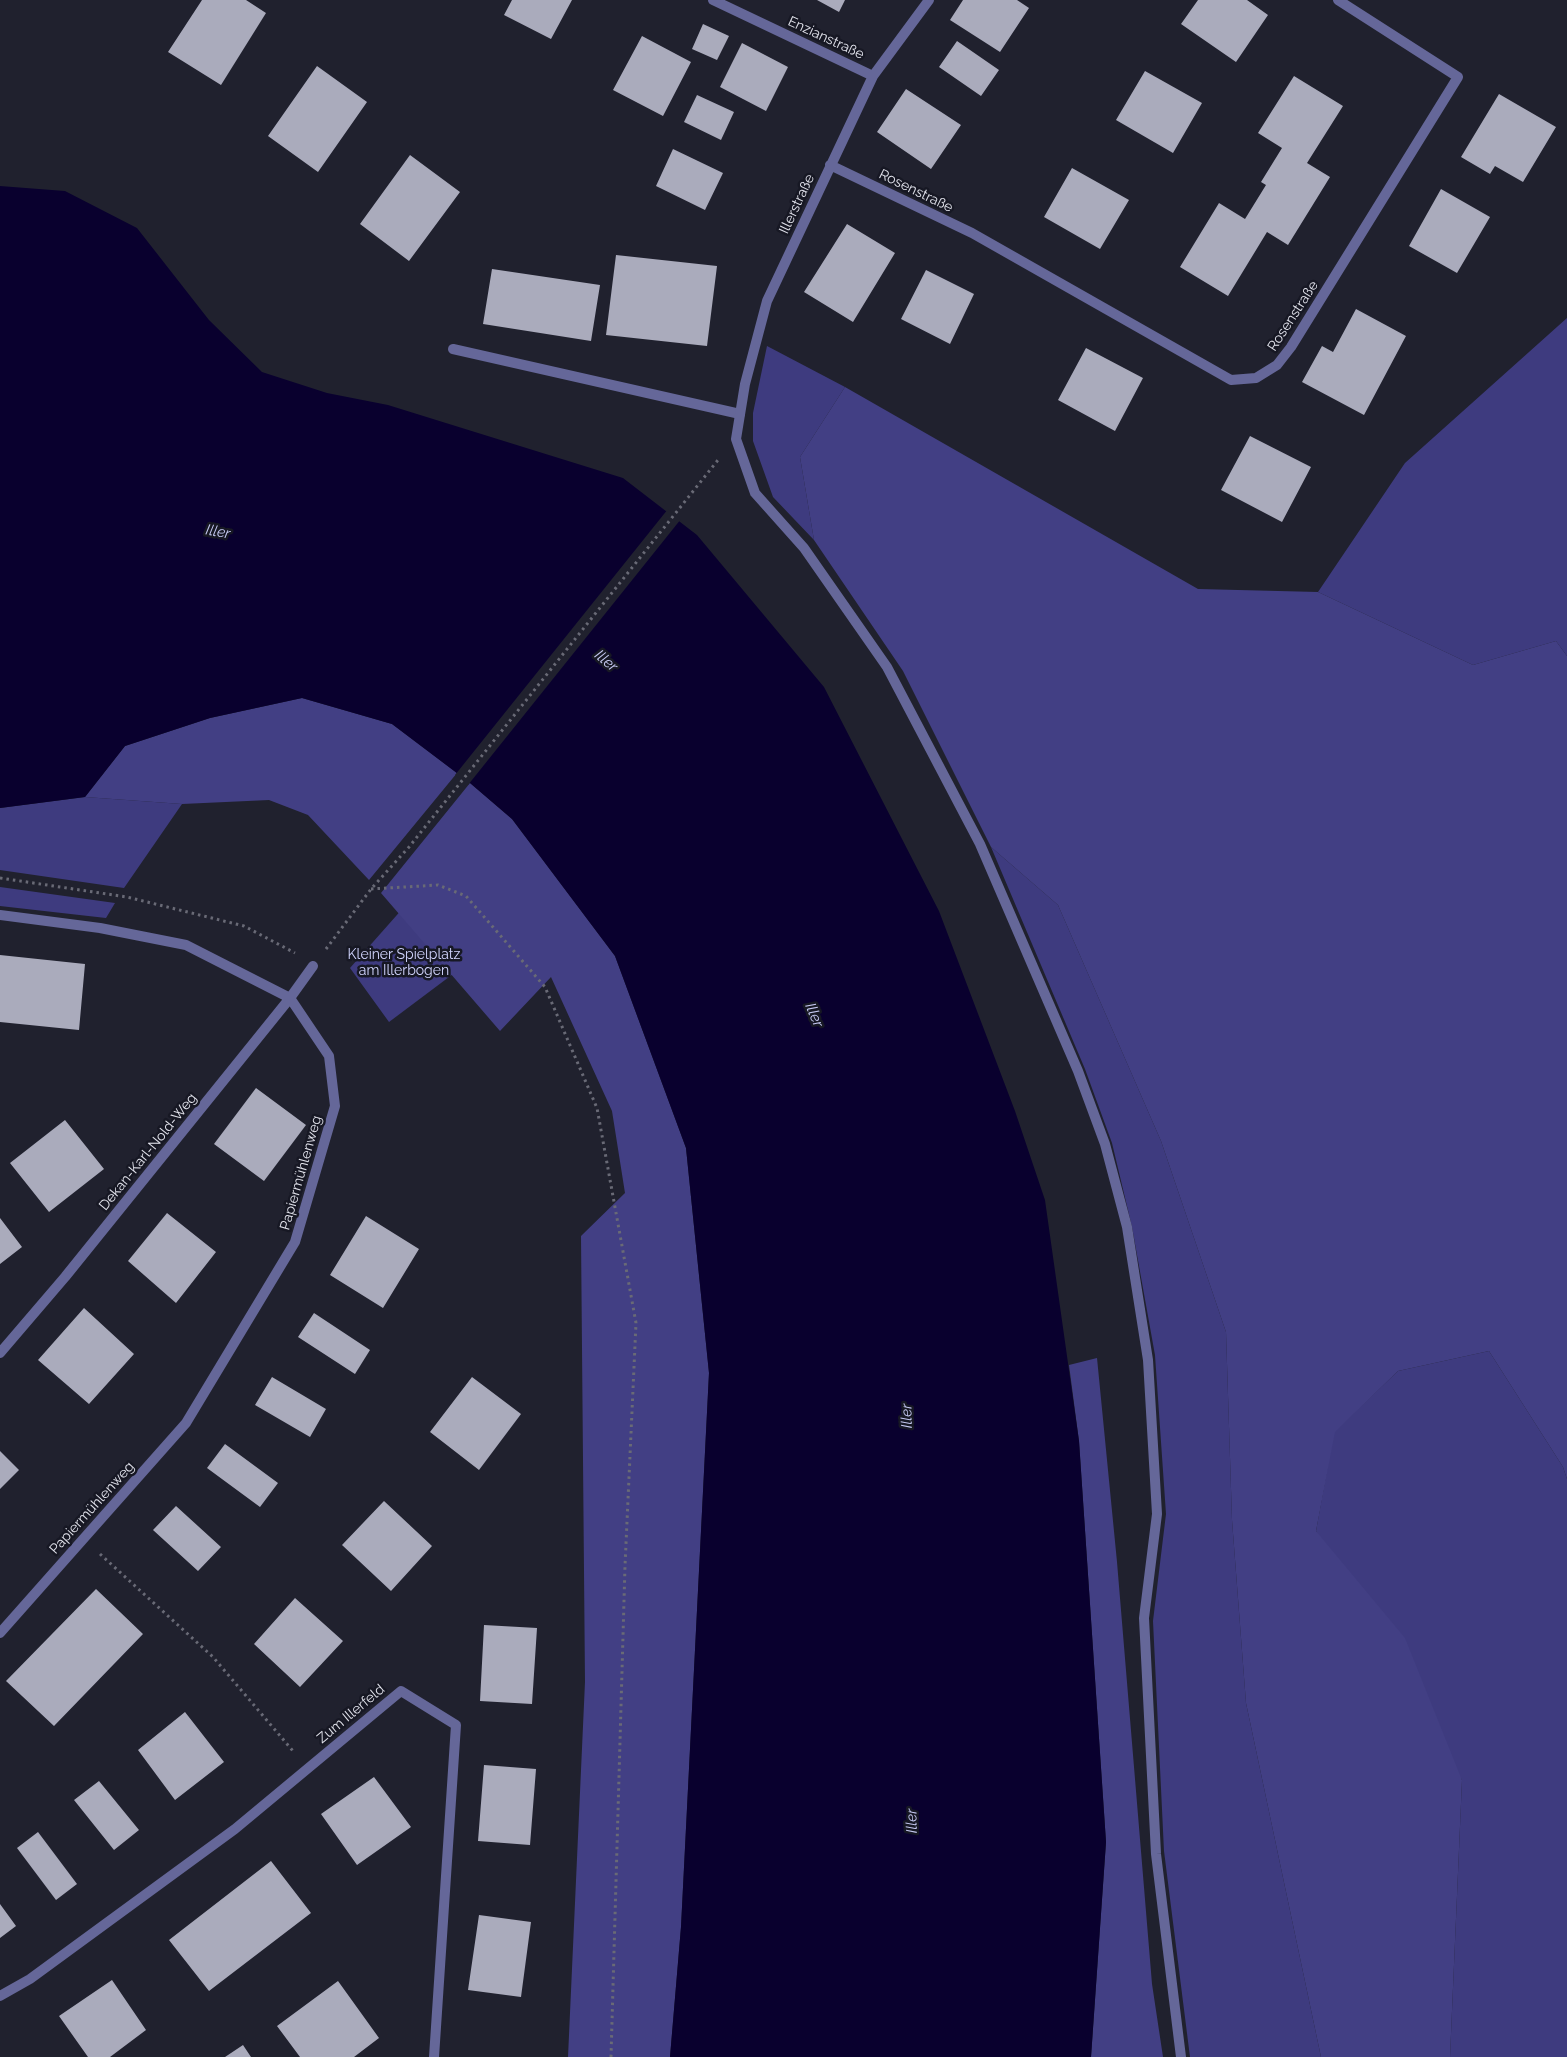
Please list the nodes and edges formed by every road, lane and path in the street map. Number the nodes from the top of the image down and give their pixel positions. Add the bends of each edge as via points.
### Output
1 (713, 0) edge
2 (929, 0) edge
3 (1338, 0) edge
4 (873, 76) junction
5 (830, 165) junction
6 (453, 349) dead end
7 (740, 414) junction
8 (736, 439) junction
9 (0, 878) edge
10 (371, 889) junction
11 (0, 915) edge
12 (313, 966) junction
13 (290, 998) junction
14 (0, 1353) edge
15 (84, 1539) junction
16 (0, 1633) edge
17 (308, 1768) junction
18 (0, 1996) edge
19 (434, 2057) edge
20 (612, 2057) edge
21 (1181, 2057) edge

1 - 4 street, Enzianstraße
2 - 4 street, Illerstraße
3 - 5 street, Rosenstraße via 1458,77 1291,348 1277,365 1256,378 1231,380 1224,377 972,233
4 - 5 street, Illerstraße
5 - 7 street, Illerstraße via 767,301
6 - 7 street
7 - 8 street, Illerstraße
8 - 10 path via 409,847
8 - 21 street via 755,493 804,548 887,667 980,844 1078,1071 1105,1144 1127,1227 1148,1360 1157,1514 1144,1618 1156,1854
9 - 12 path via 127,897 244,926 291,950
10 - 12 path
10 - 20 path via 438,885 466,896 545,987 597,1108 636,1323 625,1566
11 - 13 street, Papiermühlenweg via 100,928 186,944
12 - 13 street, Dekan-Karl-Nold-Weg
13 - 14 street, Dekan-Karl-Nold-Weg via 66,1277
13 - 15 street, Papiermühlenweg via 328,1056 335,1106 295,1242 186,1423
15 - 16 street, Papiermühlenweg
15 - 17 path via 213,1657
17 - 18 street, Zum Illerfeld via 235,1829 30,1979
17 - 19 street, Zum Illerfeld via 401,1691 456,1725

